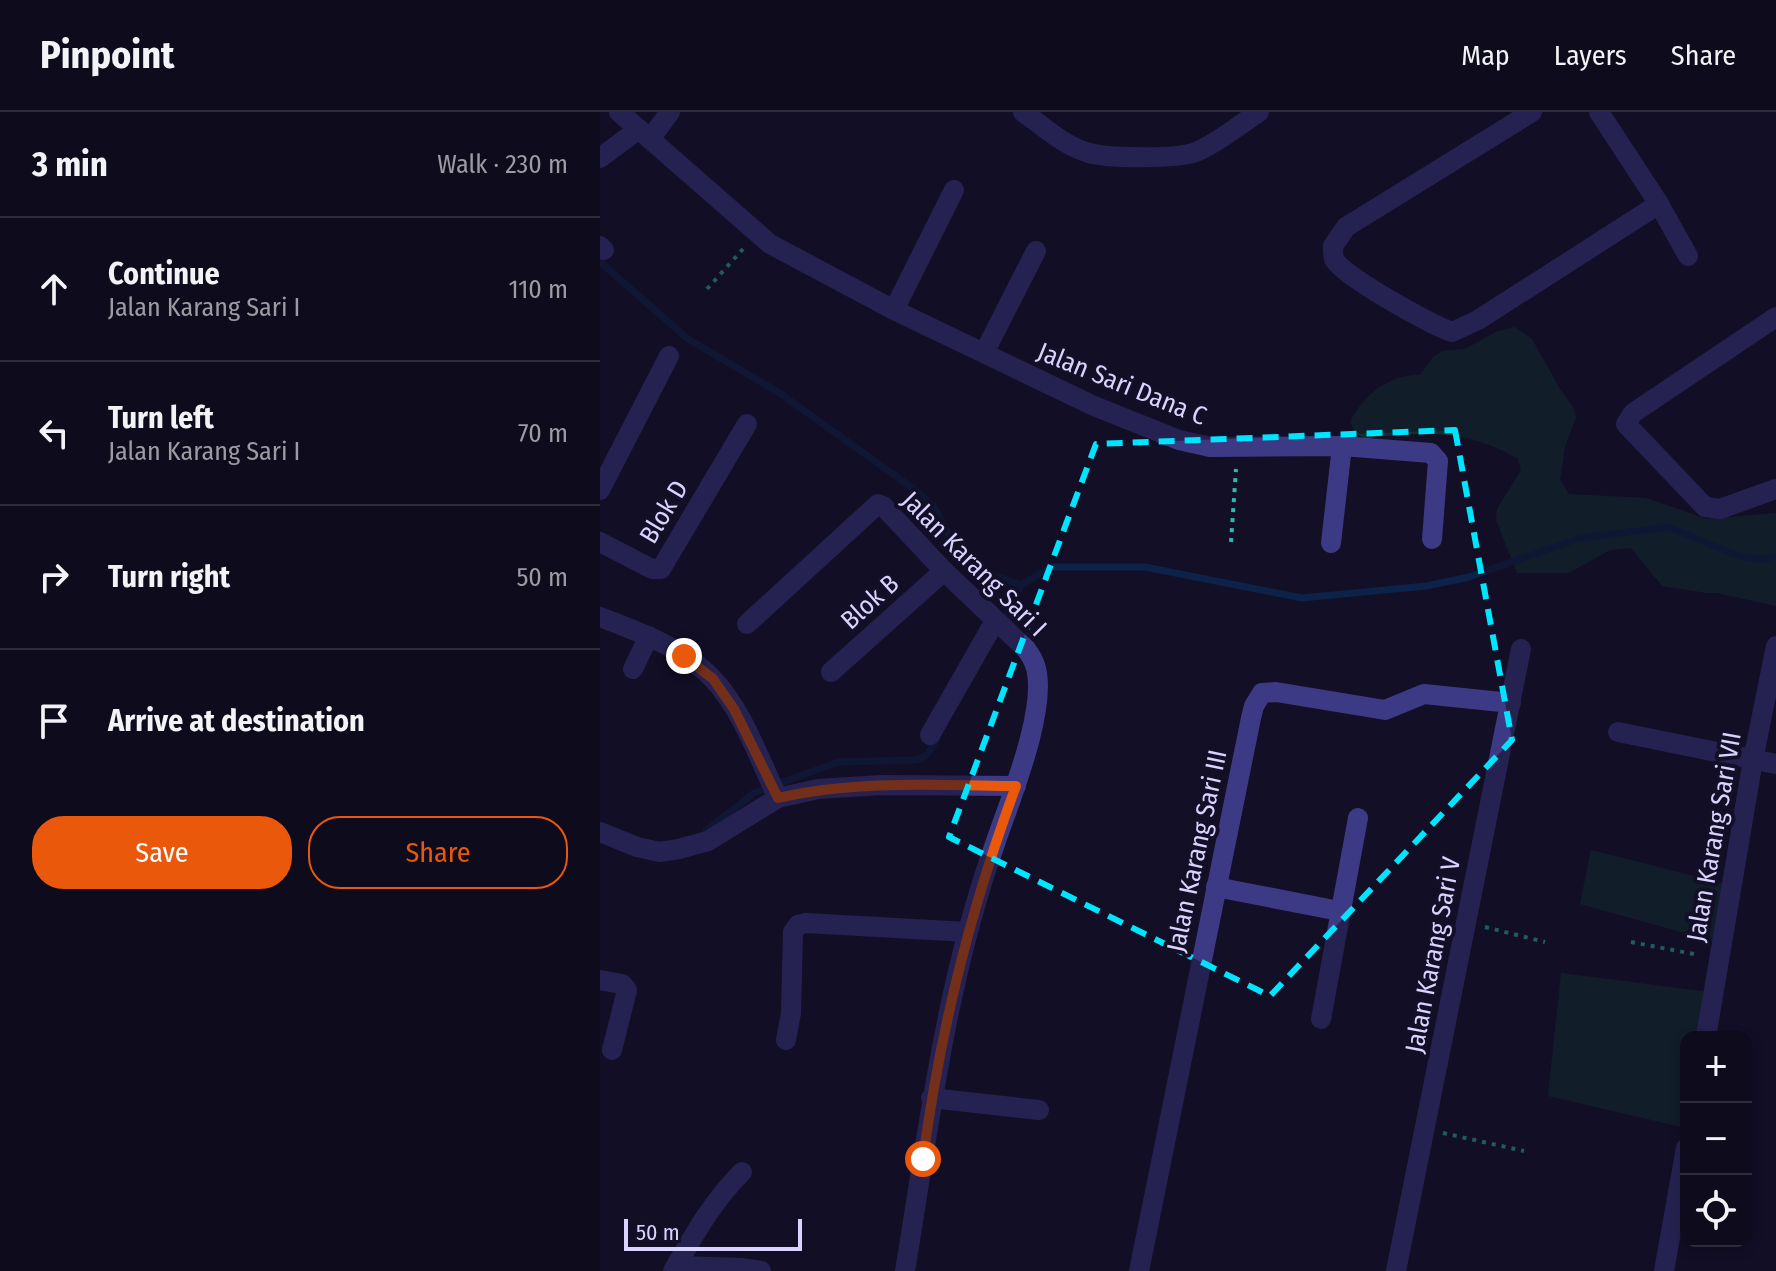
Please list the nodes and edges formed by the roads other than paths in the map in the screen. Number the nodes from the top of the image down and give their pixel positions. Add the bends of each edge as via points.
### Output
1 (619, 112) edge
2 (670, 112) edge
3 (1023, 112) edge
4 (1259, 112) edge
5 (1532, 112) edge
6 (1599, 112) edge
7 (645, 134) junction
8 (600, 158) edge
9 (954, 190) dead end
10 (1659, 204) junction
11 (1036, 251) dead end
12 (1688, 256) dead end
13 (894, 310) junction
14 (1776, 317) edge
15 (984, 353) junction
16 (669, 356) dead end
17 (747, 424) dead end
18 (1342, 446) junction
19 (1776, 489) edge
20 (600, 490) edge
21 (1432, 539) dead end
22 (600, 542) edge
23 (1331, 543) dead end
24 (944, 571) junction
25 (600, 617) edge
26 (995, 621) junction
27 (747, 624) dead end
28 (649, 636) junction
29 (1776, 646) edge
30 (1521, 649) dead end
31 (633, 669) dead end
32 (831, 672) dead end
33 (1511, 703) junction
34 (1618, 732) dead end
35 (930, 735) dead end
36 (1753, 760) junction
37 (1776, 764) edge
38 (1016, 786) junction
39 (778, 798) junction
40 (1358, 818) dead end
41 (600, 832) edge
42 (1216, 887) junction
43 (1339, 911) junction
44 (967, 932) junction
45 (600, 980) edge
46 (1321, 1019) dead end
47 (1707, 1031) edge
48 (786, 1040) dead end
49 (612, 1050) dead end
50 (931, 1098) junction
51 (1039, 1110) dead end
52 (742, 1172) dead end
53 (1681, 1175) edge
54 (675, 1269) edge
55 (761, 1271) edge
56 (905, 1271) edge
57 (1139, 1271) edge
58 (1396, 1271) edge
59 (1664, 1271) edge

1 - 7 street, Jalan Sari Dana C
2 - 7 street
3 - 4 street via 1071,145 1105,156 1181,156 1203,149
5 - 10 street via 1346,227 1333,246 1334,259 1383,295 1452,332
6 - 10 street
7 - 8 street
7 - 13 street, Jalan Sari Dana C via 758,233
9 - 13 street
10 - 12 street
11 - 15 street
13 - 15 street, Jalan Sari Dana C
14 - 19 street via 1633,413 1626,424 1705,507 1720,509
15 - 18 street, Jalan Sari Dana C via 1179,440 1237,448
16 - 20 street
17 - 22 street, Blok D via 661,569
18 - 21 street, Jalan Sari Dana C via 1431,453 1438,461
18 - 23 street
24 - 26 street, Jalan Karang Sari I
24 - 27 street, Jalan Karang Sari I via 878,504
24 - 32 street, Blok B
25 - 28 street
26 - 35 street
26 - 38 street, Jalan Karang Sari I via 1035,664 1033,723
28 - 31 street
28 - 39 street via 713,679 734,709
29 - 36 street, Jalan Karang Sari VII
30 - 33 street, Jalan Karang Sari V
33 - 42 street, Jalan Karang Sari III via 1424,694 1385,710 1262,693 1251,718
33 - 58 street, Jalan Karang Sari V
34 - 36 street
36 - 37 street
36 - 47 street, Jalan Karang Sari VII
38 - 39 street via 866,786
38 - 44 street, Jalan Karang Sari I
39 - 41 street via 708,841 679,849 660,852
40 - 43 street
42 - 43 street
42 - 57 street, Jalan Karang Sari III
43 - 46 street
44 - 48 street via 798,925 793,932
44 - 50 street, Jalan Karang Sari I
45 - 49 street via 627,990
50 - 51 street
50 - 56 street, Jalan Karang Sari I
52 - 54 street via 701,1222
53 - 59 street
54 - 55 street

